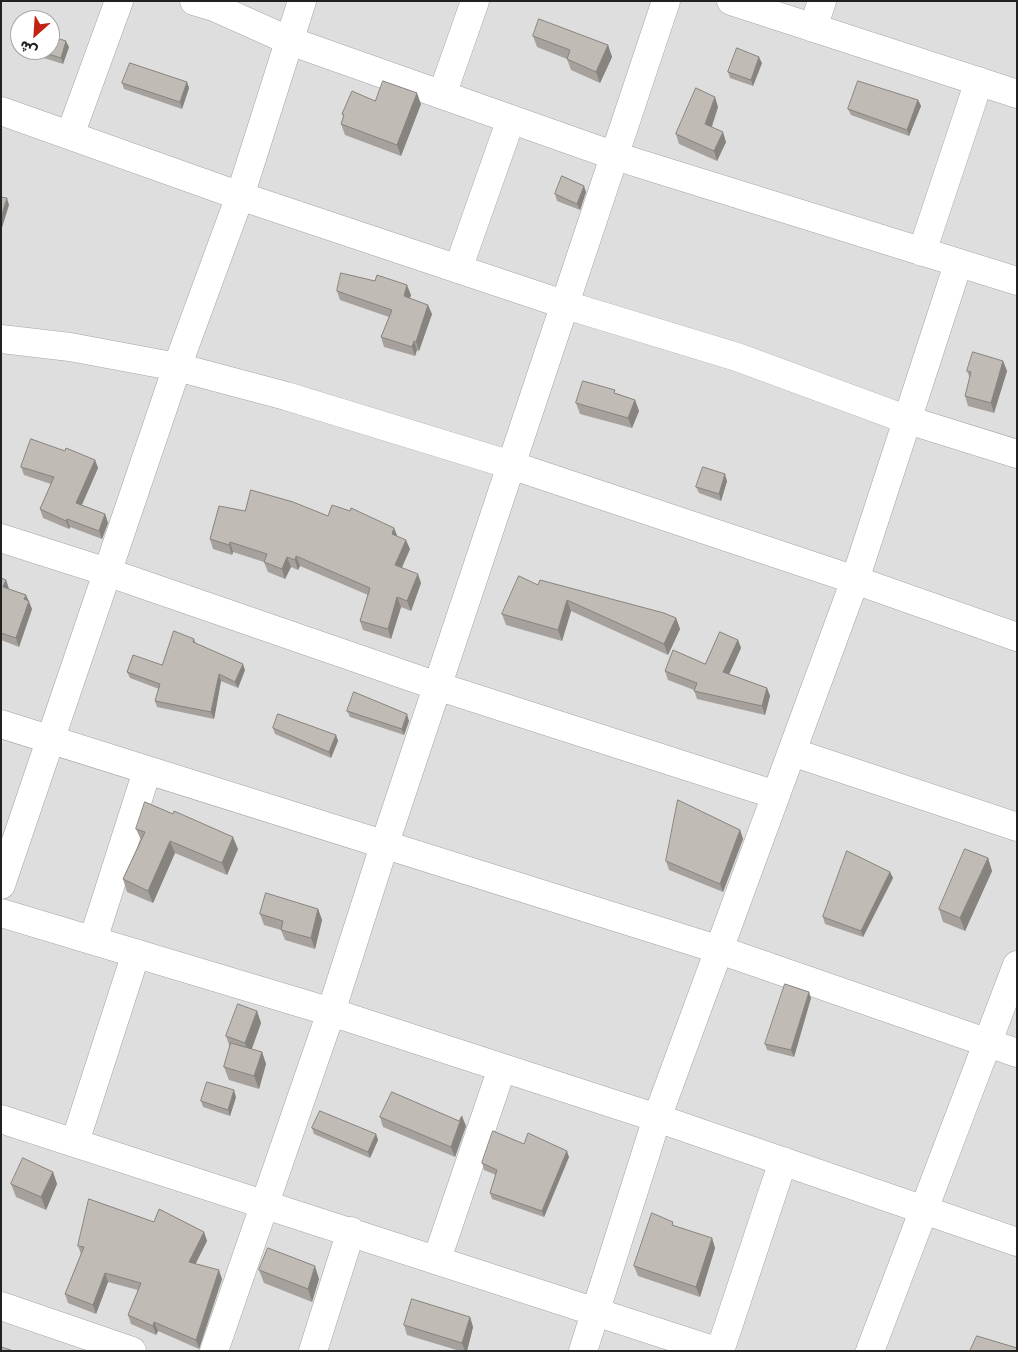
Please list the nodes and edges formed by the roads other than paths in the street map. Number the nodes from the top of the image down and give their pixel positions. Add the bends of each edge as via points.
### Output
1 (119, 1) edge
2 (194, 1) edge
3 (302, 1) edge
4 (475, 1) edge
5 (666, 1) edge
6 (731, 1) edge
7 (822, 1) edge
8 (813, 28) junction
9 (290, 41) junction
10 (979, 81) junction
11 (1017, 94) edge
12 (442, 95) junction
13 (1, 111) edge
14 (511, 119) junction
15 (70, 135) junction
16 (615, 156) junction
17 (240, 196) junction
18 (922, 252) junction
19 (958, 264) junction
20 (458, 269) junction
21 (1017, 281) edge
22 (566, 305) junction
23 (1, 339) edge
24 (177, 367) junction
25 (908, 420) junction
26 (1017, 454) edge
27 (511, 465) junction
28 (1, 538) edge
29 (107, 572) junction
30 (855, 580) junction
31 (1017, 637) edge
32 (437, 686) junction
33 (1, 724) edge
34 (49, 739) junction
35 (792, 752) junction
36 (146, 770) junction
37 (776, 795) junction
38 (1017, 827) edge
39 (384, 846) junction
40 (1, 885) edge
41 (1, 913) edge
42 (92, 940) junction
43 (720, 950) junction
44 (136, 954) junction
45 (1017, 965) edge
46 (331, 1012) junction
47 (987, 1042) junction
48 (1017, 1053) edge
49 (502, 1068) junction
50 (657, 1118) junction
51 (1, 1119) edge
52 (75, 1142) junction
53 (783, 1161) junction
54 (264, 1203) junction
55 (923, 1210) junction
56 (351, 1231) junction
57 (1017, 1242) edge
58 (438, 1259) junction
59 (1, 1306) edge
60 (596, 1310) junction
61 (132, 1351) edge
62 (214, 1351) edge
63 (313, 1351) edge
64 (583, 1351) edge
65 (716, 1351) edge
66 (720, 1351) edge
67 (870, 1351) edge

1 - 15 street
2 - 9 street
3 - 9 street
4 - 12 street
5 - 16 street
6 - 8 street
7 - 8 street
8 - 10 street
9 - 12 street
9 - 17 street
10 - 11 street
10 - 18 street
12 - 14 street
13 - 15 street
14 - 16 street
14 - 20 street
15 - 17 street
16 - 18 street
16 - 22 street
17 - 20 street
17 - 24 street
18 - 19 street
19 - 21 street
19 - 25 street
20 - 22 street
22 - 25 street via 737,357
22 - 27 street
23 - 24 street via 70,347
24 - 27 street via 286,396
24 - 29 street
25 - 26 street
25 - 30 street
27 - 30 street
27 - 32 street
28 - 29 street
29 - 32 street
29 - 34 street
30 - 31 street
30 - 35 street
32 - 37 street
32 - 39 street
33 - 34 street
34 - 36 street
34 - 40 street
35 - 37 street
35 - 38 street
36 - 39 street
36 - 42 street
37 - 43 street
39 - 43 street
39 - 46 street
41 - 42 street
42 - 44 street
43 - 47 street
43 - 50 street
44 - 46 street
44 - 52 street
45 - 47 street
46 - 49 street
46 - 54 street
47 - 48 street
47 - 55 street
49 - 50 street
49 - 58 street
50 - 53 street
50 - 60 street
51 - 52 street
52 - 54 street
53 - 55 street
53 - 66 street
54 - 56 street
54 - 62 street
55 - 57 street
55 - 67 street
56 - 58 street
56 - 63 street
58 - 60 street
59 - 61 street
60 - 64 street
60 - 65 street

